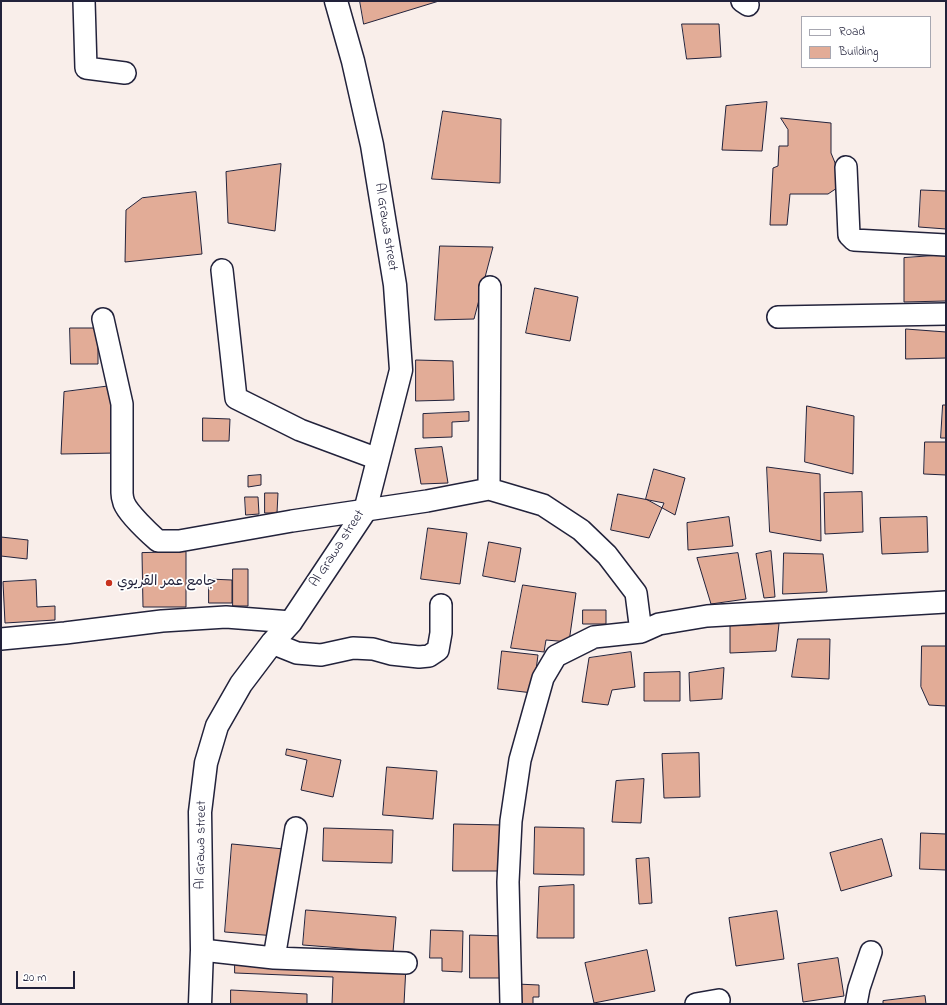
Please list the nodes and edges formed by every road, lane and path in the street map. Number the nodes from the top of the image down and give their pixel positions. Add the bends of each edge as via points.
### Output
1 (84, 1) edge
2 (336, 1) edge
3 (125, 73) dead end
4 (846, 167) dead end
5 (946, 245) edge
6 (222, 270) dead end
7 (490, 287) dead end
8 (946, 314) edge
9 (778, 318) dead end
10 (103, 320) dead end
11 (378, 459) junction
12 (489, 489) junction
13 (365, 511) junction
14 (946, 602) edge
15 (441, 604) dead end
16 (291, 622) junction
17 (641, 632) junction
18 (1, 638) edge
19 (272, 643) junction
20 (296, 828) dead end
21 (202, 950) junction
22 (871, 952) dead end
23 (274, 958) junction
24 (406, 963) dead end
25 (719, 1000) dead end
26 (200, 1004) edge
27 (511, 1004) edge
28 (696, 1004) edge
29 (856, 1004) edge

1 - 3 street via 86,68
2 - 11 street, Al Grawa street via 372,144 395,285 401,370
4 - 5 street via 849,235 854,240
6 - 11 street via 236,398 300,430
7 - 12 street
8 - 9 street
10 - 13 street via 122,404 124,503 158,541 179,541
11 - 13 street, Al Grawa street
12 - 13 street
12 - 17 street via 543,505 581,530 607,555 636,593
13 - 16 street, Al Grawa street
14 - 17 street via 707,616 659,624
15 - 19 street via 438,650 429,656 419,657 354,648 321,654 297,653
16 - 18 street via 219,617
16 - 19 street, Al Grawa street
17 - 27 street via 594,637 556,656 544,678 520,760 511,821 508,882
19 - 21 street, Al Grawa street via 241,684 217,726 206,763 200,812
20 - 23 street
21 - 23 street
21 - 26 street, Al Grawa street
22 - 29 street
23 - 24 street
25 - 28 street

